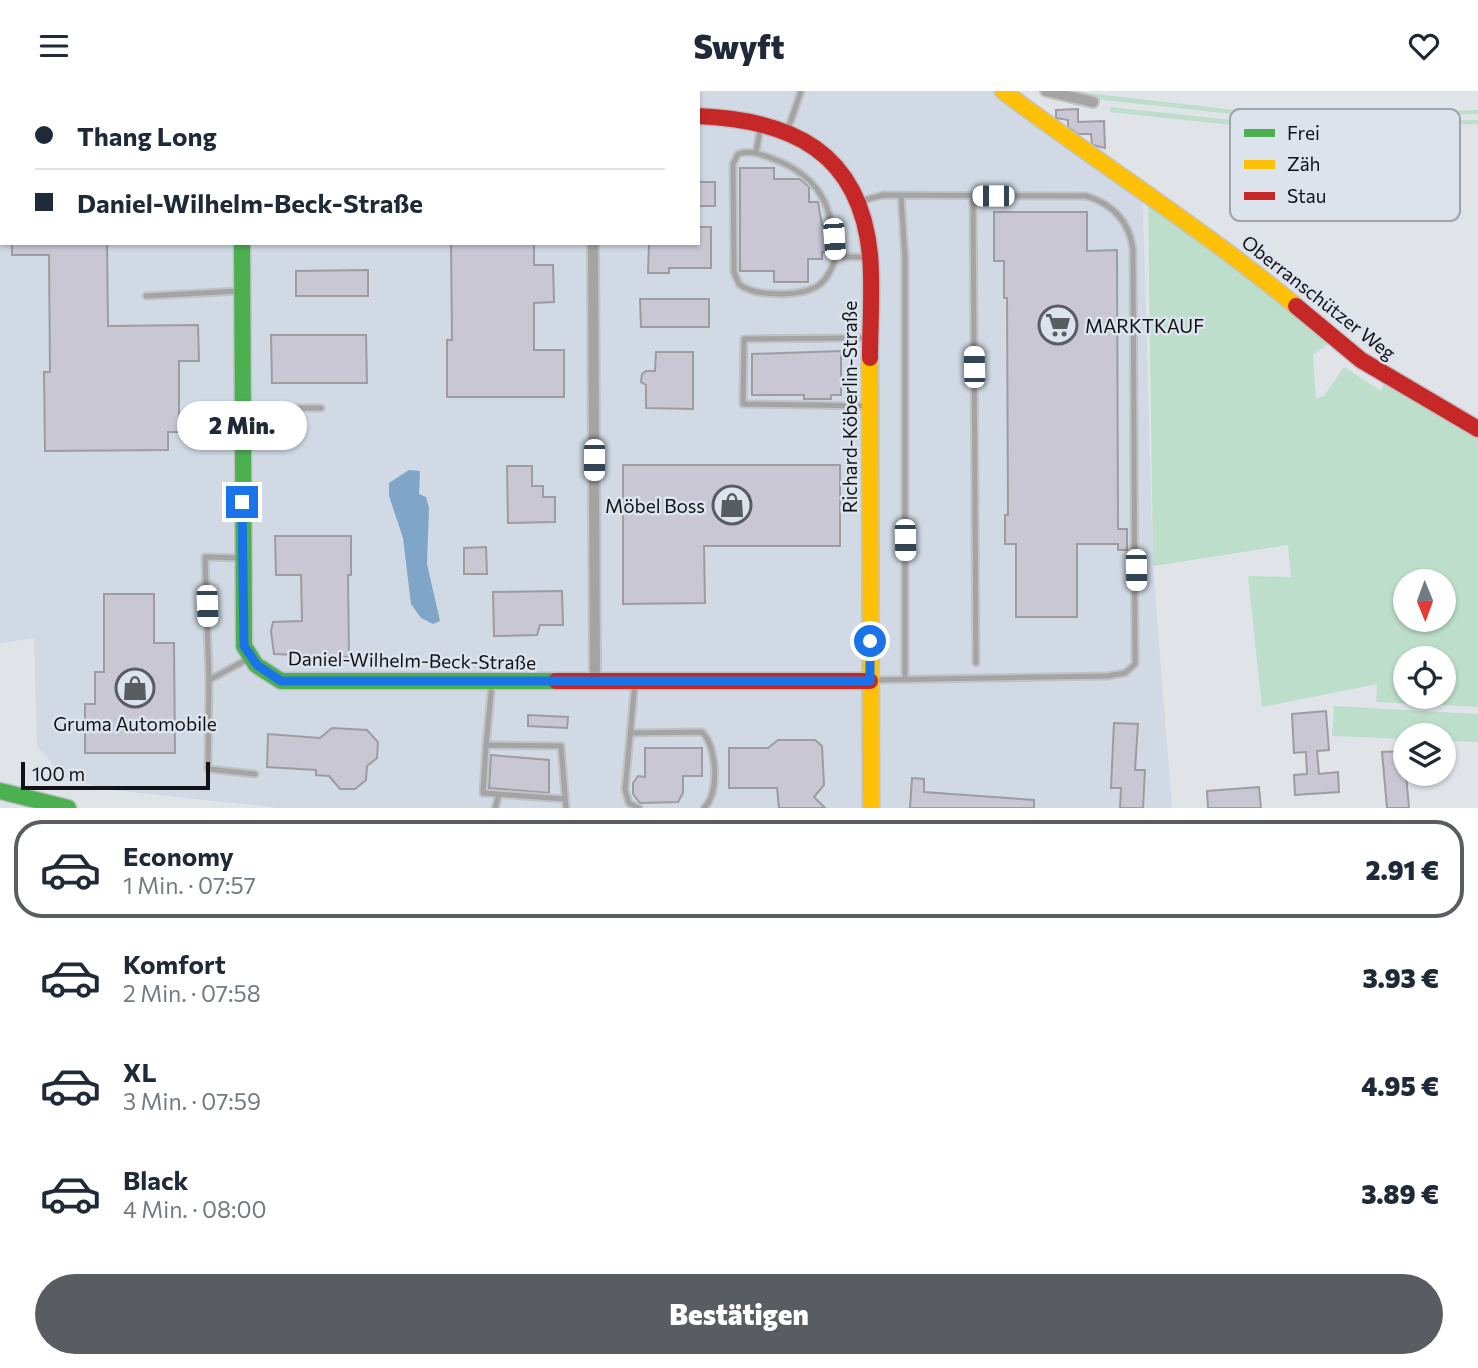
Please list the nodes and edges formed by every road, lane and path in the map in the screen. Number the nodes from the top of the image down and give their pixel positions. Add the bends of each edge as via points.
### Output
1 (801, 91) edge
2 (1003, 91) edge
3 (1046, 91) edge
4 (1093, 102) dead end
5 (700, 116) edge
6 (762, 121) junction
7 (788, 129) junction
8 (757, 153) junction
9 (901, 196) junction
10 (973, 196) junction
11 (858, 202) junction
12 (242, 245) edge
13 (593, 245) edge
14 (836, 257) junction
15 (870, 257) junction
16 (242, 291) junction
17 (146, 296) dead end
18 (869, 338) junction
19 (870, 406) junction
20 (321, 408) dead end
21 (242, 426) junction
22 (1478, 429) edge
23 (243, 558) junction
24 (251, 657) junction
25 (976, 663) dead end
26 (905, 678) junction
27 (209, 680) junction
28 (870, 681) junction
29 (595, 682) junction
30 (635, 682) junction
31 (492, 683) junction
32 (632, 733) junction
33 (486, 745) junction
34 (255, 774) dead end
35 (499, 795) junction
36 (6, 796) edge
37 (565, 799) junction
38 (38, 805) edge
39 (68, 808) edge
40 (495, 808) edge
41 (566, 808) edge
42 (639, 808) edge
43 (704, 808) edge
44 (871, 808) edge

1 - 7 lane
2 - 22 street, Oberranschützer Weg via 1244,263 1361,360
3 - 4 street
5 - 6 street, Richard-Köberlin-Straße
6 - 7 street, Richard-Köberlin-Straße
6 - 8 lane
7 - 11 street, Richard-Köberlin-Straße via 829,159
8 - 14 lane via 803,174 822,195
8 - 14 lane via 738,154 733,165 734,272 739,283 758,292 811,290 824,280
9 - 10 lane
9 - 11 lane via 871,196
9 - 26 lane
10 - 25 lane
10 - 26 lane via 1086,196 1107,204 1131,232 1135,664 1125,673 1107,676
11 - 15 street, Richard-Köberlin-Straße
12 - 16 street
13 - 29 street
14 - 15 lane
15 - 18 street, Richard-Köberlin-Straße
16 - 17 lane
16 - 21 street
18 - 19 street, Richard-Köberlin-Straße
18 - 19 lane via 744,339 743,404
19 - 28 street, Richard-Köberlin-Straße
20 - 21 lane via 294,408 285,425
21 - 23 street
23 - 24 street via 244,646
23 - 27 lane via 205,557
24 - 27 lane
24 - 31 street, Daniel-Wilhelm-Beck-Straße via 281,681
26 - 28 lane
27 - 34 lane via 208,769
28 - 30 street, Daniel-Wilhelm-Beck-Straße
28 - 44 street, Richard-Köberlin-Straße
29 - 30 street, Daniel-Wilhelm-Beck-Straße
29 - 31 street, Daniel-Wilhelm-Beck-Straße
30 - 32 lane
31 - 33 lane
32 - 42 lane via 625,798
32 - 43 lane via 702,732 707,736 713,790
33 - 35 lane via 483,793
33 - 37 lane via 561,747
35 - 37 lane
35 - 40 lane
36 - 38 street
37 - 41 lane
38 - 39 street

